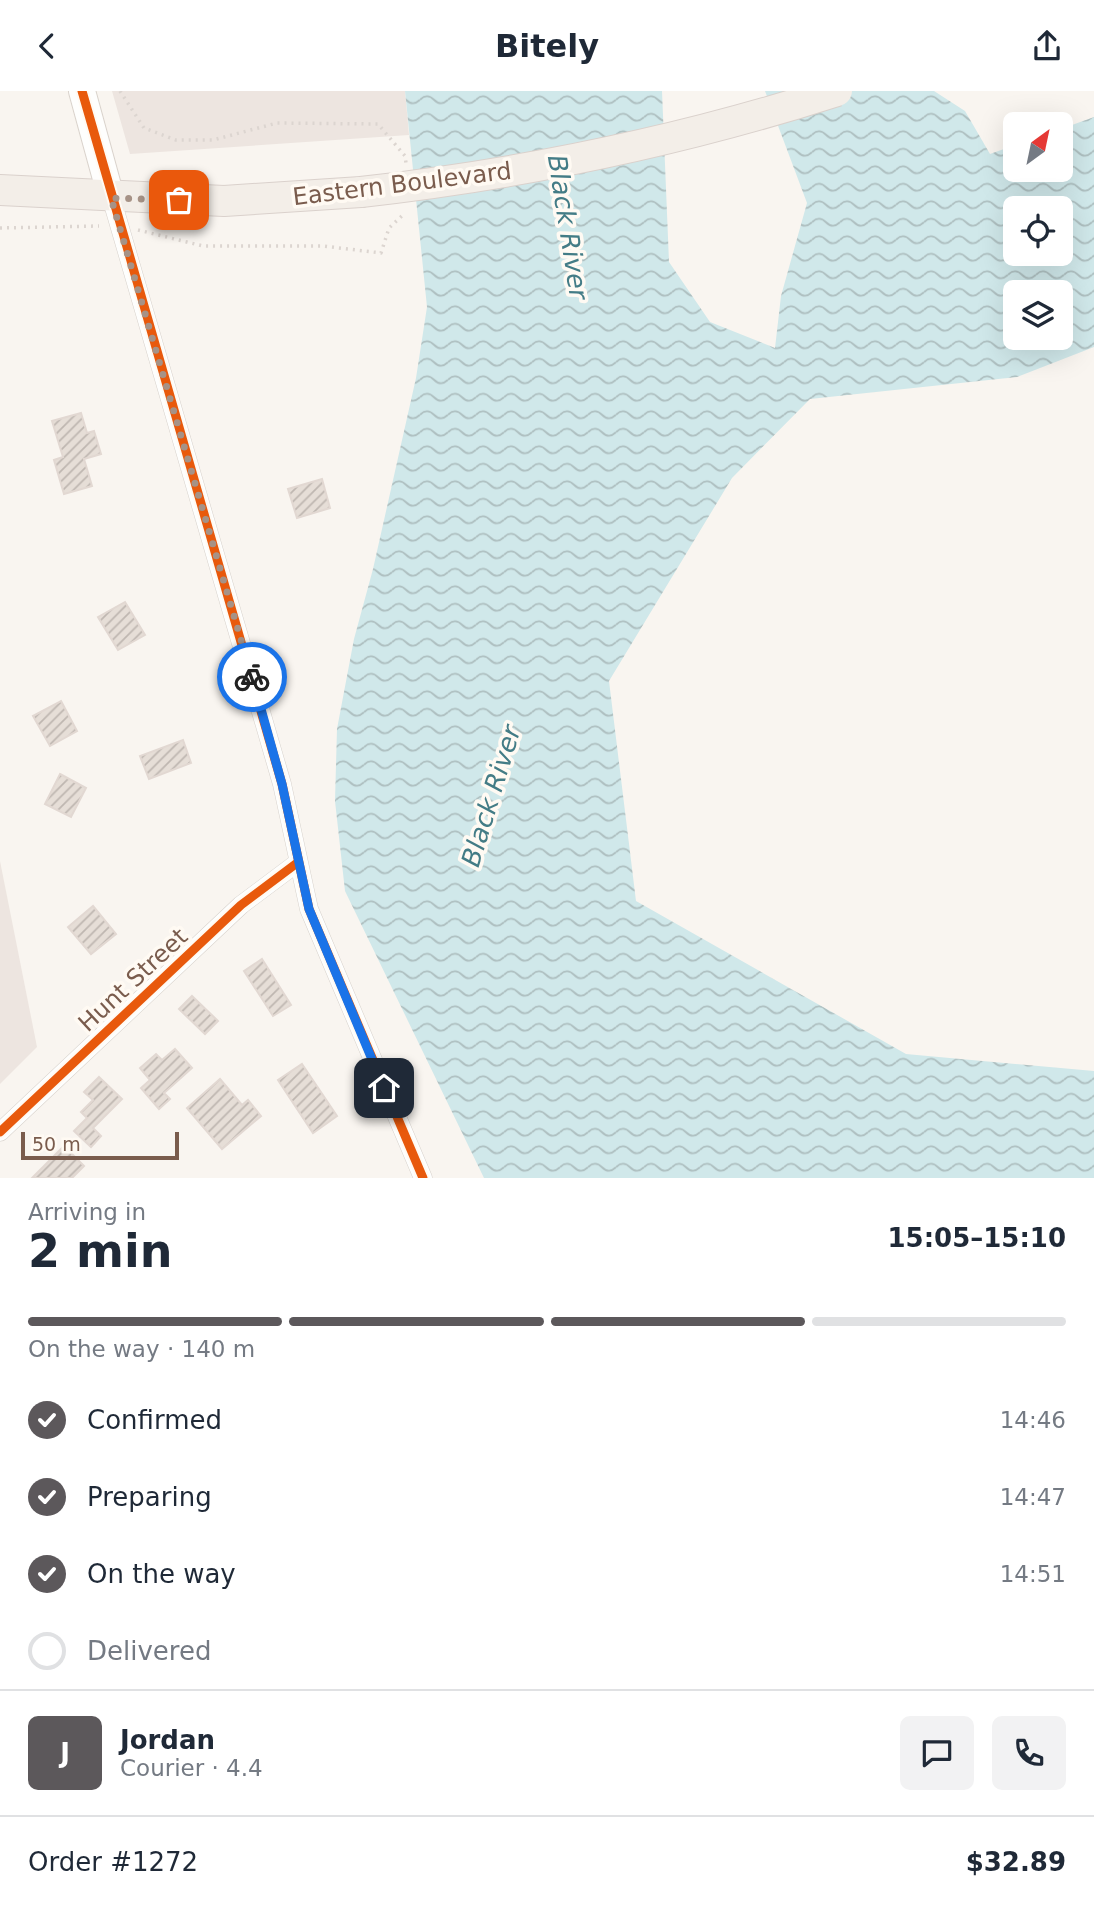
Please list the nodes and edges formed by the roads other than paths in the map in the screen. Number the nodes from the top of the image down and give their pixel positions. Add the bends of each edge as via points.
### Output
1 (82, 91) edge
2 (836, 91) edge
3 (0, 190) edge
4 (111, 198) junction
5 (297, 863) junction
6 (0, 1132) edge
7 (423, 1178) edge

1 - 4 street
2 - 4 main road, Eastern Boulevard, bridge via 752,117 566,161 451,182 224,201
3 - 4 main road, Eastern Boulevard
4 - 5 street via 282,784
5 - 6 street, Hunt Street via 242,905
5 - 7 street via 309,909

